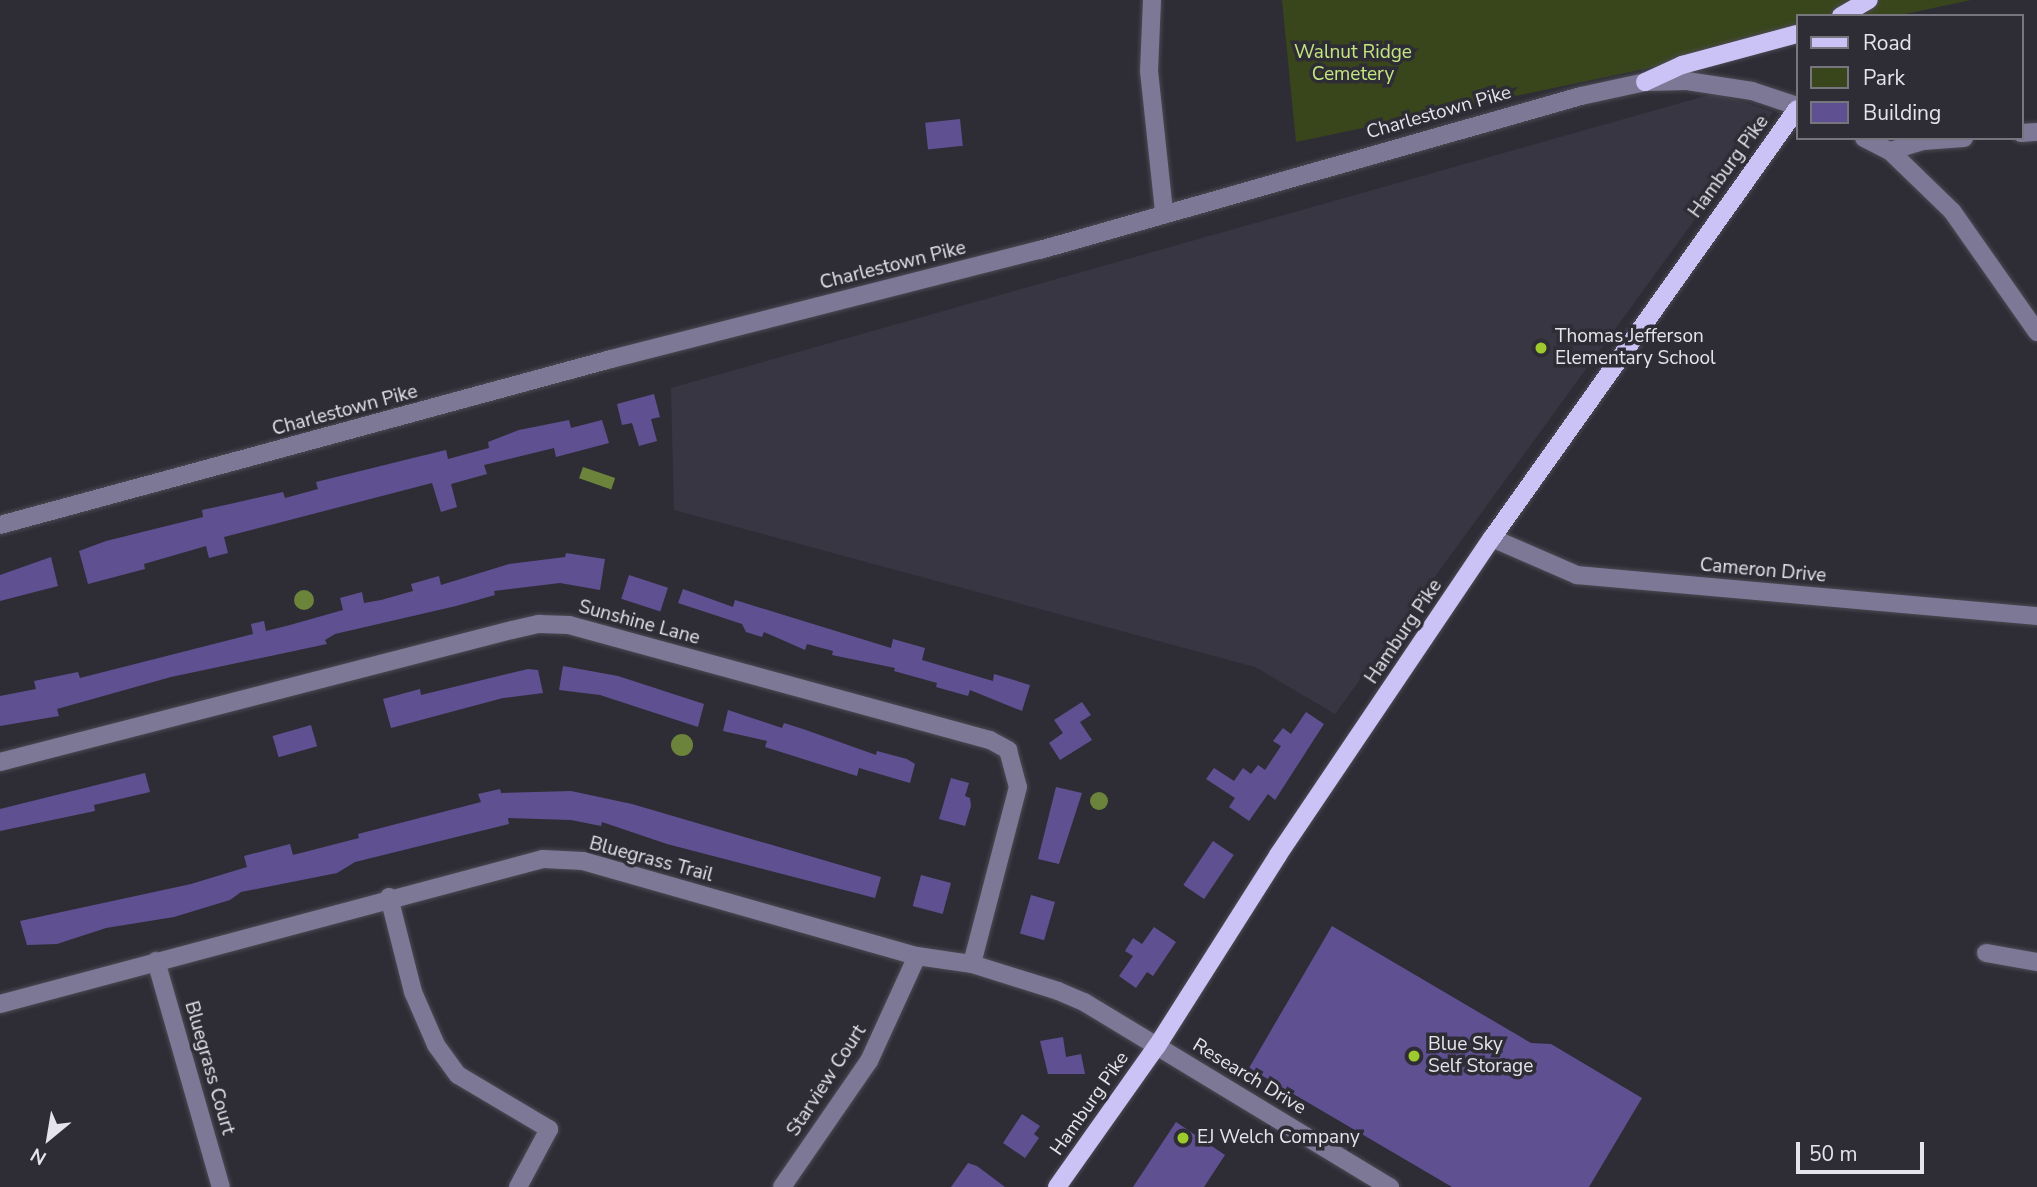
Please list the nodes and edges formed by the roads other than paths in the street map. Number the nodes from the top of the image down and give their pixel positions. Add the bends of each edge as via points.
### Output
1 (1152, 0) edge
2 (1870, 0) edge
3 (1845, 14) edge
4 (1796, 34) edge
5 (1645, 82) junction
6 (1796, 107) edge
7 (1796, 108) edge
8 (1868, 140) edge
9 (1937, 140) edge
10 (1890, 151) junction
11 (1164, 212) junction
12 (2037, 332) edge
13 (0, 525) edge
14 (1492, 538) junction
15 (2037, 616) edge
16 (0, 762) edge
17 (389, 897) junction
18 (1986, 953) dead end
19 (917, 956) junction
20 (156, 961) junction
21 (2037, 962) edge
22 (971, 964) junction
23 (0, 1004) edge
24 (1157, 1046) junction
25 (221, 1187) edge
26 (518, 1187) edge
27 (782, 1187) edge
28 (1057, 1187) edge
29 (1390, 1187) edge

1 - 11 street via 1149,71
2 - 3 main road
4 - 5 main road via 1682,65
5 - 6 street, Charlestown Pike via 1687,81 1752,91
5 - 11 street, Charlestown Pike via 1496,117
7 - 14 main road, Hamburg Pike
8 - 10 street
9 - 10 street
10 - 12 street via 1952,211
11 - 13 street, Charlestown Pike via 1040,250 611,359
14 - 15 street, Cameron Drive via 1577,575
14 - 24 main road, Hamburg Pike via 1278,855
16 - 22 street, Sunshine Lane via 512,630 539,624 569,625 990,740 1008,750 1018,787
17 - 19 street, Bluegrass Trail via 543,859 583,861
17 - 20 street, Bluegrass Trail
17 - 26 street via 413,992 436,1045 458,1075 549,1129
18 - 21 street
19 - 22 street, Bluegrass Trail
19 - 27 street, Starview Court via 869,1061
20 - 23 street, Bluegrass Trail
20 - 25 street, Bluegrass Court
22 - 24 street, Bluegrass Trail via 1084,1002
24 - 28 main road, Hamburg Pike
24 - 29 street, Research Drive

